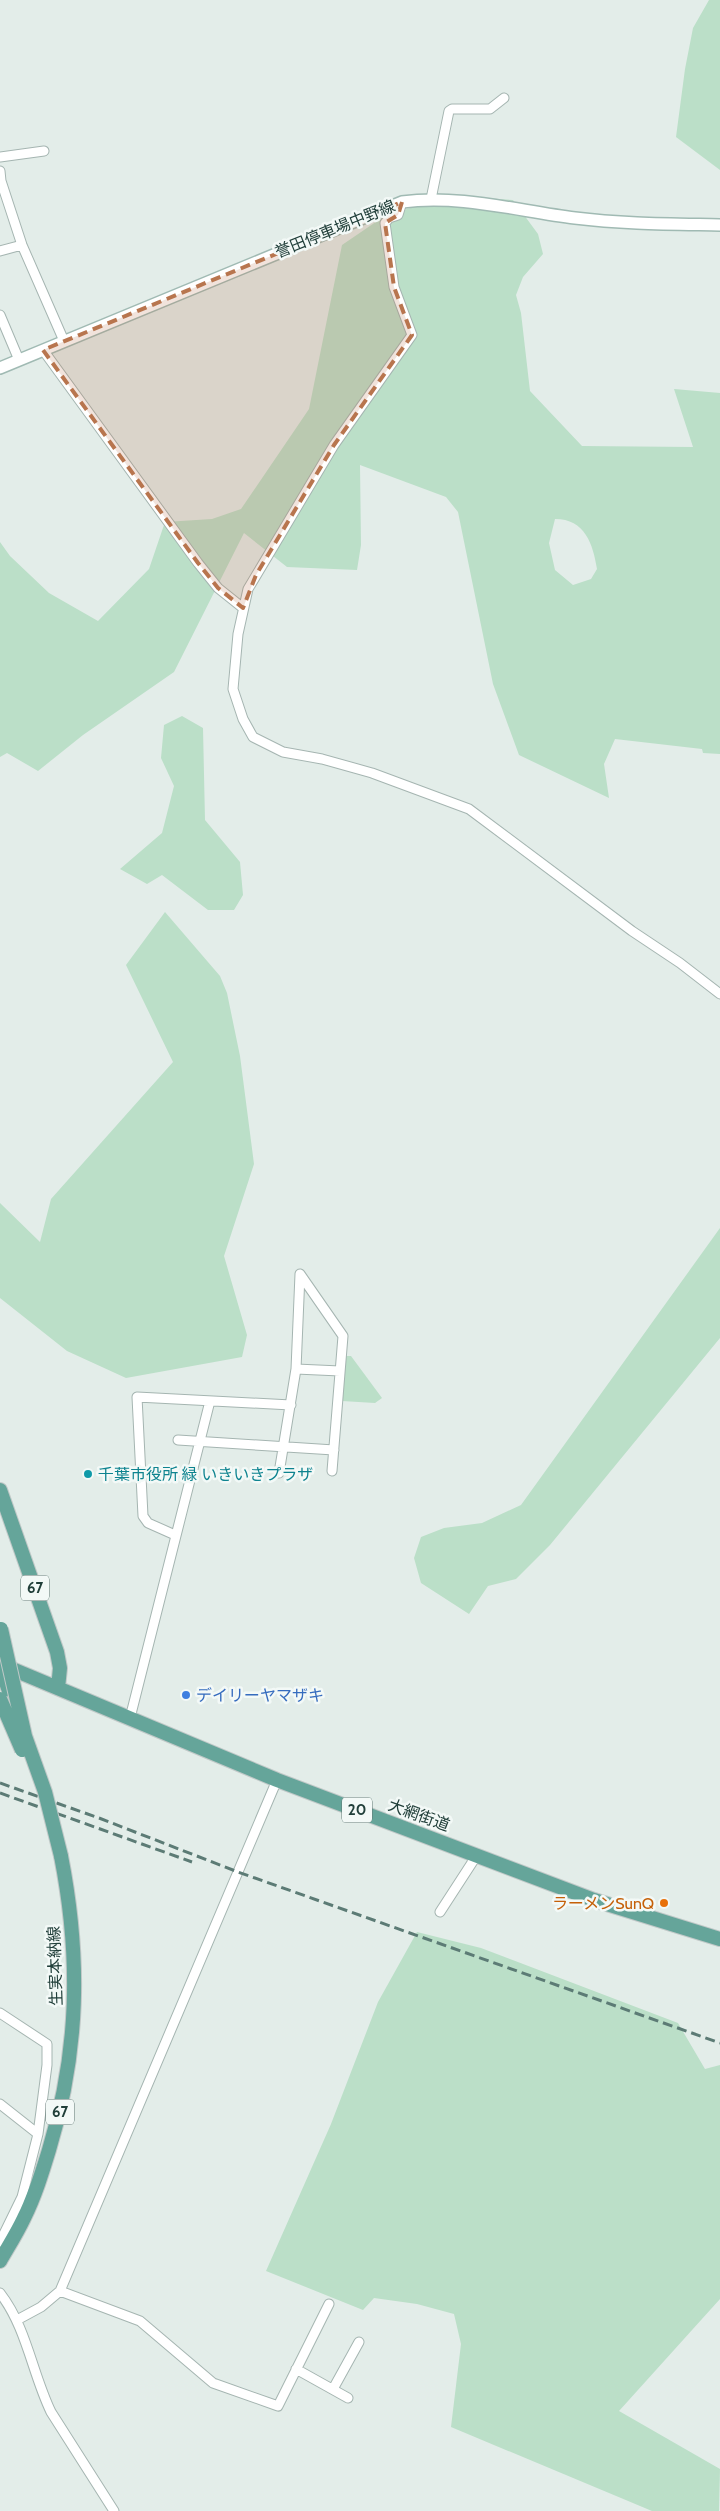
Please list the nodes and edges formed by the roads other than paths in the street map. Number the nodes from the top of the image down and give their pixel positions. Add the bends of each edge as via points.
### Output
1 (504, 98) dead end
2 (44, 152) dead end
3 (0, 157) edge
4 (0, 171) edge
5 (431, 199) junction
6 (402, 202) junction
7 (720, 225) edge
8 (22, 245) junction
9 (0, 251) edge
10 (0, 315) edge
11 (64, 341) junction
12 (43, 350) junction
13 (19, 360) junction
14 (0, 368) edge
15 (243, 608) junction
16 (720, 994) edge
17 (296, 1369) junction
18 (340, 1371) junction
19 (210, 1401) junction
20 (291, 1405) junction
21 (178, 1440) dead end
22 (200, 1442) junction
23 (284, 1447) junction
24 (334, 1450) junction
25 (332, 1471) dead end
26 (279, 1473) dead end
27 (0, 1490) edge
28 (175, 1535) junction
29 (1, 1626) edge
30 (0, 1665) edge
31 (58, 1688) junction
32 (0, 1699) edge
33 (130, 1718) junction
34 (25, 1736) junction
35 (277, 1780) junction
36 (477, 1855) junction
37 (61, 1856) junction
38 (440, 1912) dead end
39 (720, 1939) edge
40 (0, 2013) edge
41 (0, 2104) edge
42 (38, 2134) junction
43 (0, 2242) edge
44 (0, 2261) edge
45 (60, 2291) junction
46 (0, 2293) edge
47 (329, 2304) dead end
48 (17, 2320) junction
49 (359, 2342) dead end
50 (296, 2369) junction
51 (333, 2389) junction
52 (348, 2398) dead end
53 (114, 2511) edge

1 - 5 street via 490,109 449,111
2 - 3 street
4 - 8 street
5 - 6 main road, 誉田停車場中野線
5 - 7 main road, 誉田停車場中野線 via 586,219
6 - 11 main road, 誉田停車場中野線
6 - 15 street via 398,214 385,223 394,287 412,335 334,444 248,590
8 - 9 street
8 - 11 street
10 - 13 street
11 - 12 main road, 誉田停車場中野線
12 - 13 main road, 誉田停車場中野線
12 - 15 street via 198,563 218,588
13 - 14 main road, 誉田停車場中野線
15 - 16 street via 233,689 243,720 253,737 283,752 372,773 469,809
17 - 18 street
17 - 18 street via 300,1274 343,1336
17 - 20 street
18 - 24 street
19 - 20 street
19 - 22 street
19 - 28 street via 137,1397 143,1516 148,1523
20 - 23 street
21 - 22 street
22 - 23 street
22 - 28 street
23 - 24 street
23 - 26 street
24 - 25 street
27 - 31 main road, 67 via 58,1652
28 - 33 street
29 - 34 main road, bridge
30 - 31 main road, 大網街道 / 20
30 - 34 main road, 生実本納線 / 67, bridge
31 - 33 main road, 大網街道 / 20
32 - 37 main road, bridge
33 - 35 main road, 大網街道 / 20
34 - 37 main road, 生実本納線 / 67, bridge via 45,1792
35 - 36 main road, 大網街道 / 20
35 - 45 street
36 - 38 street
36 - 39 main road, 大網街道 / 20 via 594,1900
37 - 44 main road, 生実本納線 / 67 via 74,1952 74,2031 58,2118 34,2193 24,2219
40 - 42 street via 47,2044
41 - 42 street
42 - 43 street via 22,2197
45 - 48 street via 41,2307
45 - 50 street via 140,2321 213,2383 278,2406
46 - 48 street
47 - 50 street
48 - 53 street via 43,2396
49 - 51 street
50 - 51 street
51 - 52 street

